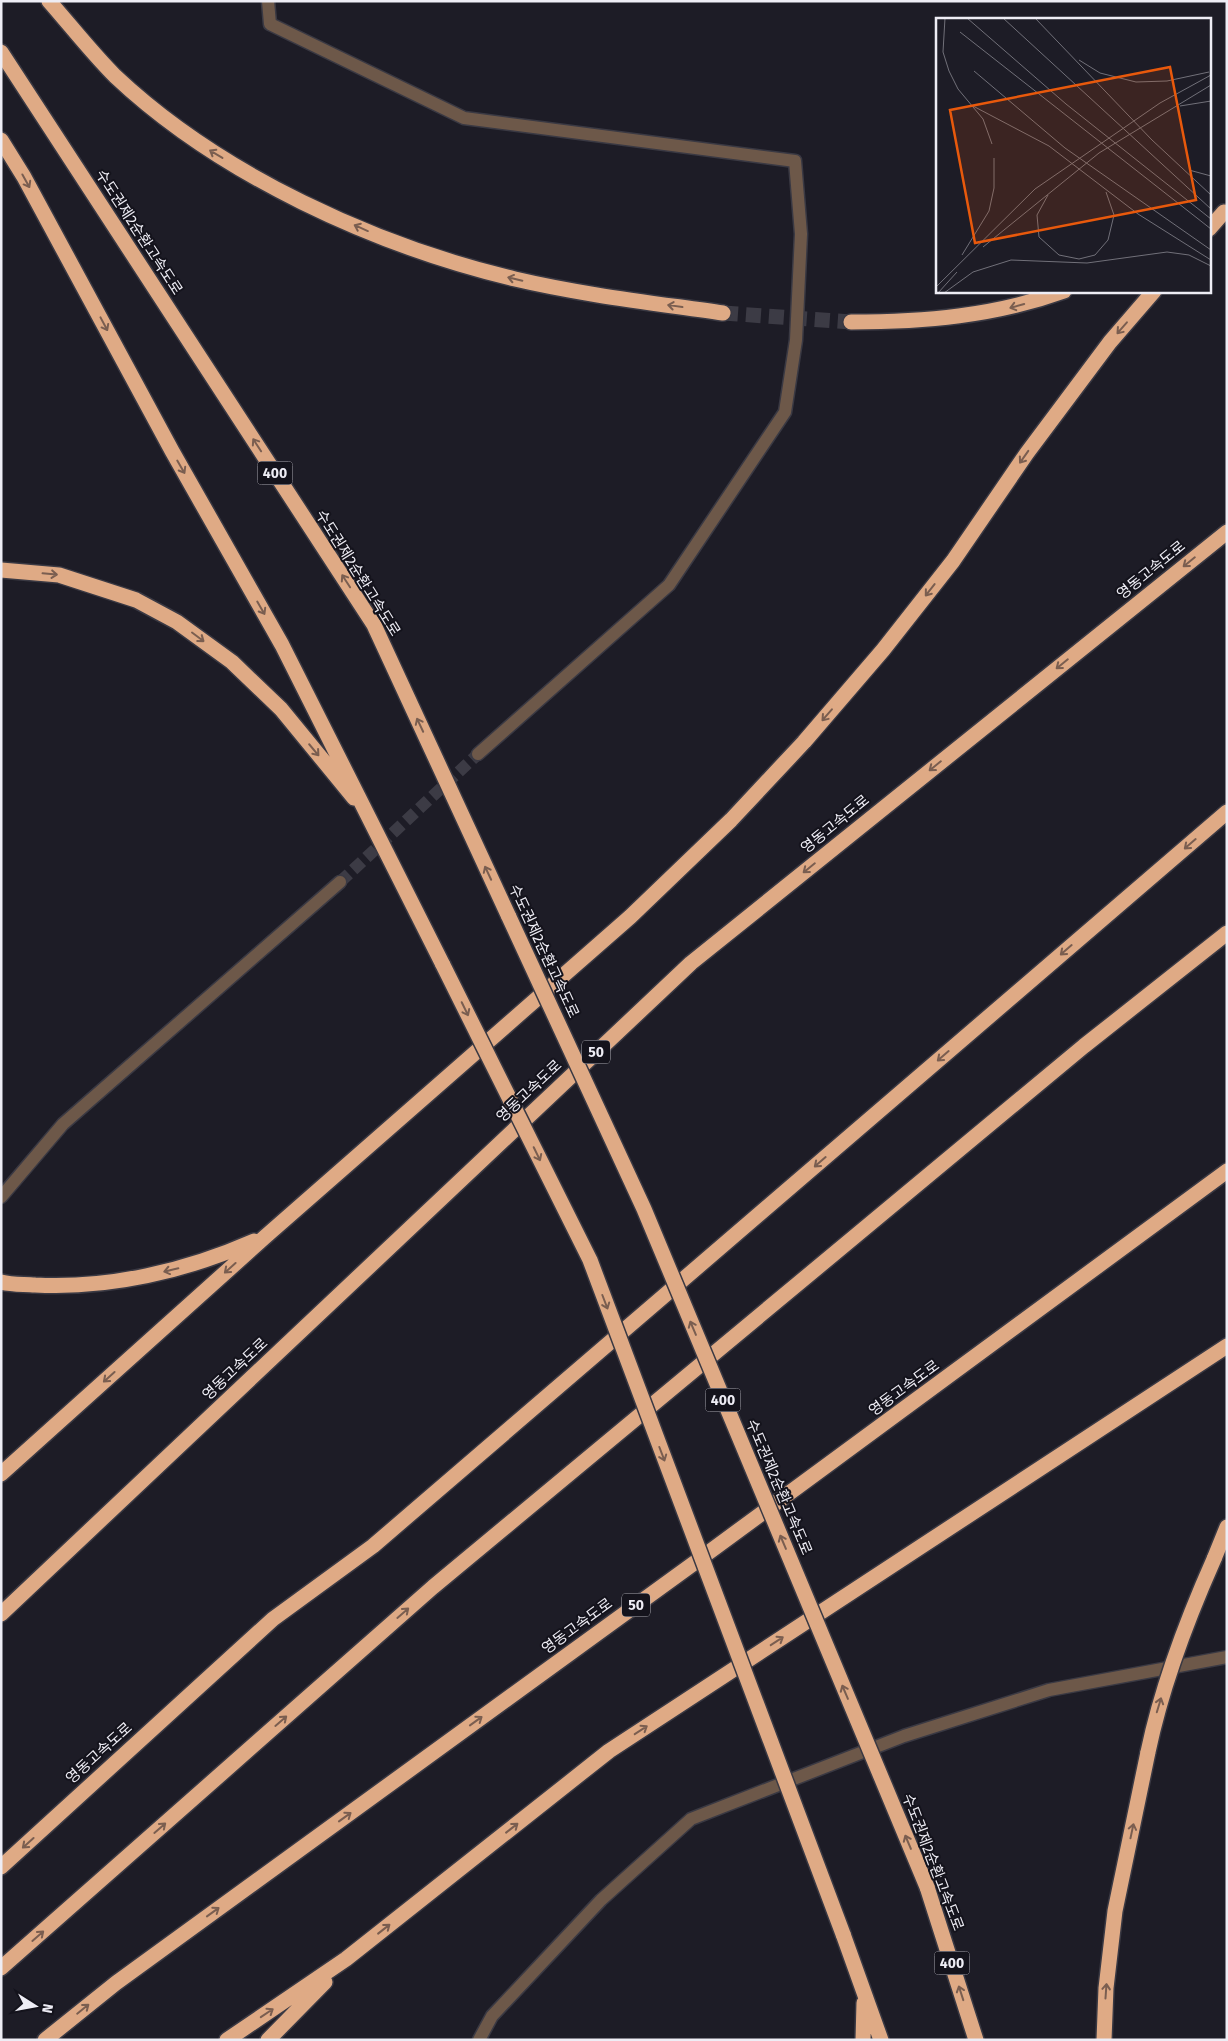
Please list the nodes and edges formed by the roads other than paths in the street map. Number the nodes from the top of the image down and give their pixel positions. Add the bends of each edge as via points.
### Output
1 (49, 1) edge
2 (268, 1) edge
3 (1, 52) edge
4 (1, 140) edge
5 (1225, 212) edge
6 (1210, 220) edge
7 (1210, 228) edge
8 (1061, 292) edge
9 (1153, 292) edge
10 (723, 313) tunnel mouth
11 (851, 322) tunnel mouth
12 (1227, 532) edge
13 (1, 570) edge
14 (478, 754) tunnel mouth
15 (1227, 812) edge
16 (371, 818) junction
17 (340, 882) tunnel mouth
18 (1227, 933) edge
19 (1227, 1171) edge
20 (1, 1197) edge
21 (266, 1236) junction
22 (1, 1282) edge
23 (1227, 1346) edge
24 (1, 1474) edge
25 (1227, 1527) edge
26 (1, 1614) edge
27 (1227, 1657) edge
28 (1, 1866) edge
29 (346, 1959) junction
30 (1, 1968) edge
31 (865, 1994) junction
32 (45, 2040) edge
33 (227, 2040) edge
34 (268, 2040) edge
35 (479, 2040) edge
36 (863, 2040) edge
37 (881, 2040) edge
38 (976, 2040) edge
39 (1104, 2040) edge

10 -> 1 highway via 584,292 459,265 402,245 308,204 211,151 158,111 115,76
2 - 14 street via 270,24 464,118 795,161 800,244 796,340 785,412 669,584
38 -> 3 highway, 수도권제2순환고속도로 / 400, bridge via 927,1887 644,1210 374,625
4 -> 16 highway via 282,645
5 - 6 highway
5 - 7 highway
8 -> 11 highway via 1005,309 953,318
9 -> 21 highway via 1110,342 1027,453 953,561 883,650 732,820 630,917
12 -> 26 highway, 영동고속도로 / 50 via 691,963
13 -> 16 highway via 59,575 136,600 177,622 232,662 281,710
15 -> 28 highway, 영동고속도로 via 373,1546 273,1619
16 -> 31 highway, bridge via 590,1260
17 - 20 street via 63,1124
30 -> 18 highway via 433,1586 1084,1046
32 -> 19 highway, 영동고속도로 / 50 via 116,1983
21 -> 22 highway via 219,1256 170,1271 58,1286
21 -> 24 highway
29 -> 23 highway via 609,1751
39 -> 25 highway, bridge via 1115,1912 1156,1712 1177,1648
27 - 35 street via 1040,1693 904,1736 691,1819 594,1908 492,2016
33 -> 29 highway
29 - 34 highway
31 - 36 highway
31 - 37 highway

